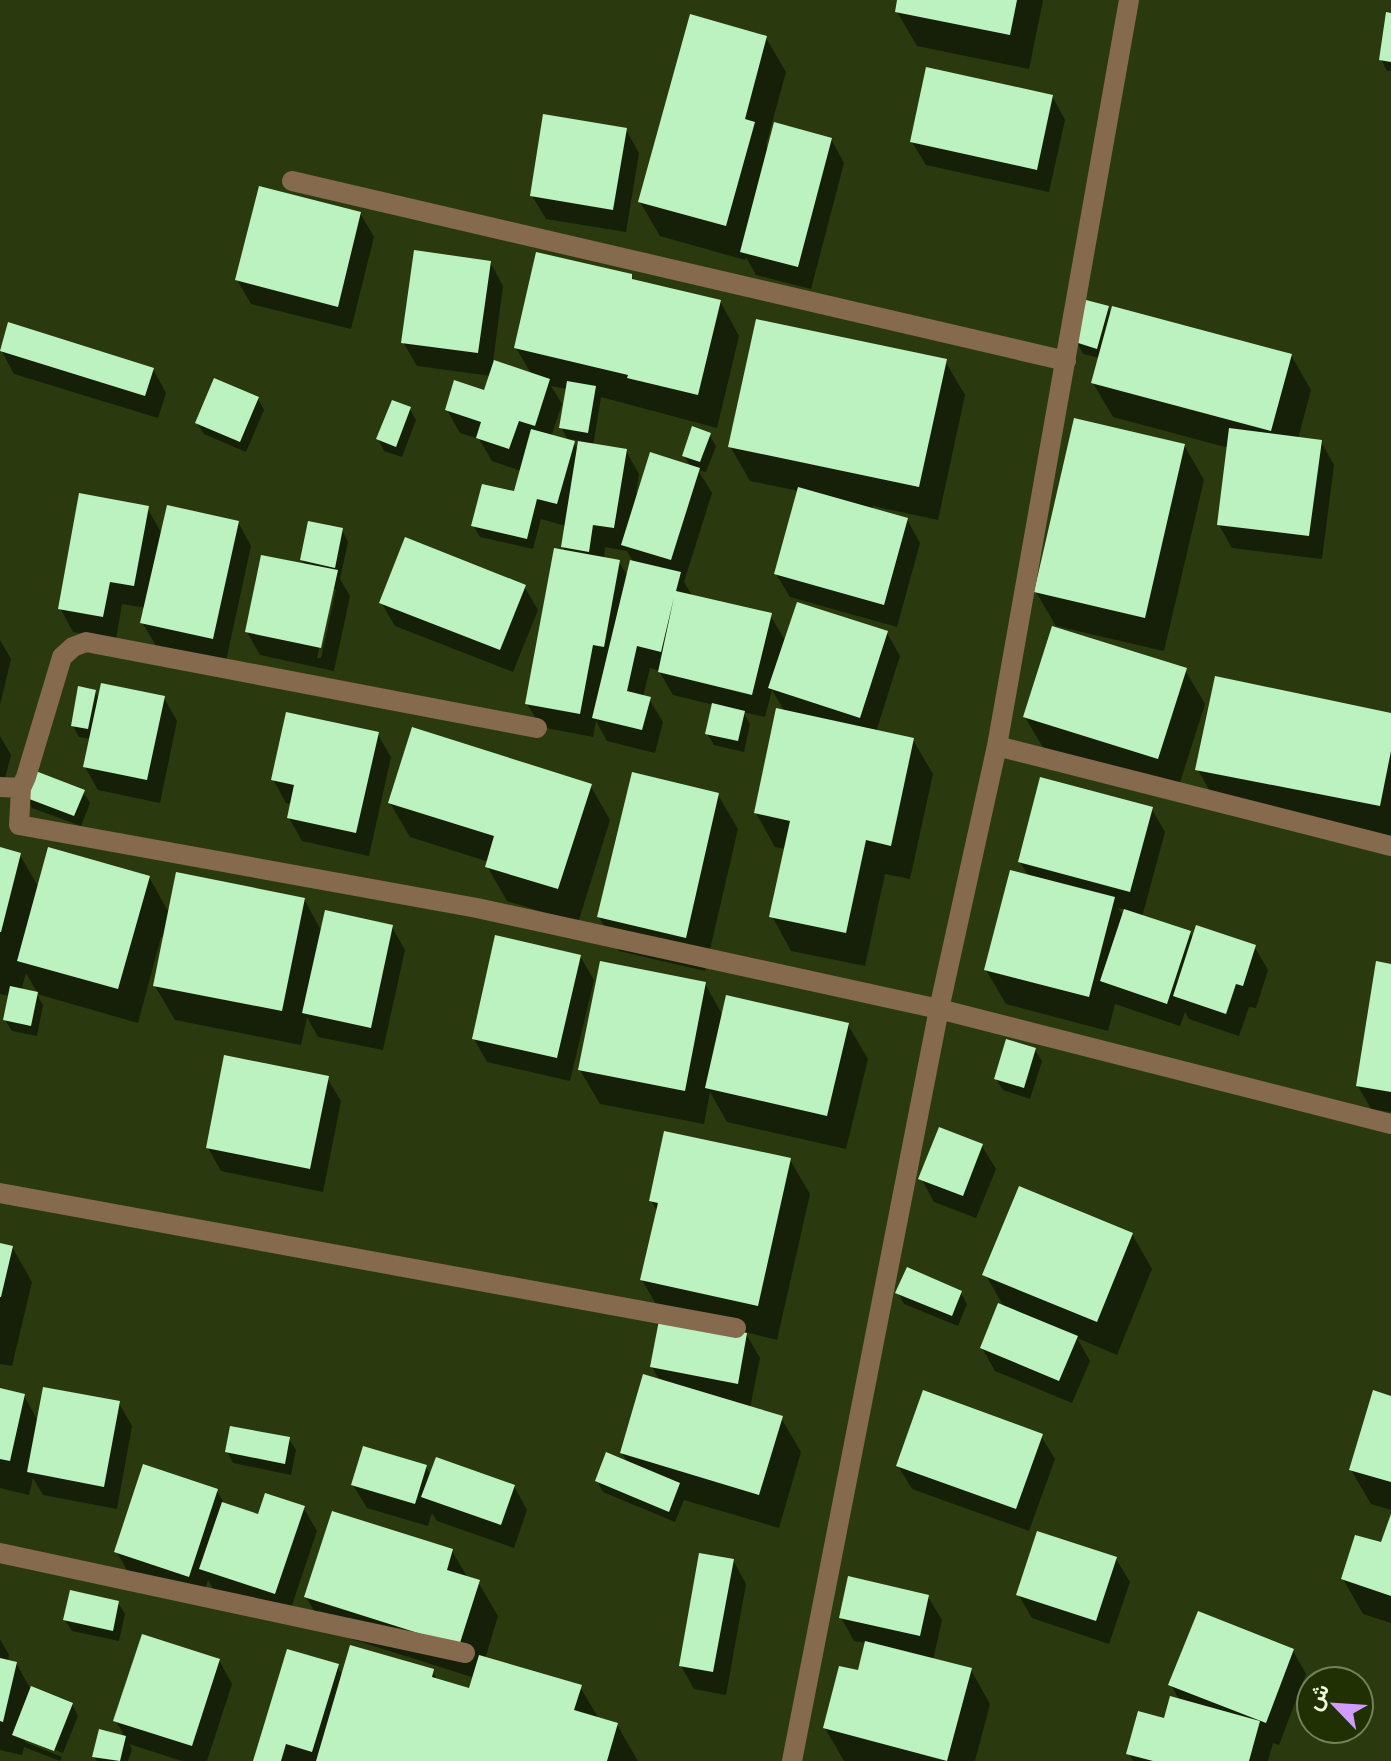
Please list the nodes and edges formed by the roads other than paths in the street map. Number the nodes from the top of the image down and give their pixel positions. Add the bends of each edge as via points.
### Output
1 (1129, 0) edge
2 (292, 181) dead end
3 (1066, 361) junction
4 (537, 728) dead end
5 (997, 746) junction
6 (10, 788) edge
7 (1391, 846) edge
8 (939, 1009) junction
9 (1391, 1124) edge
10 (0, 1193) edge
11 (736, 1328) dead end
12 (0, 1553) edge
13 (465, 1653) dead end
14 (795, 1760) edge

1 - 3 street
2 - 3 street
3 - 5 street
4 - 6 street via 86,642 62,657 26,777
5 - 7 street
5 - 8 street
6 - 8 street via 19,825 477,908
8 - 9 street
8 - 14 street
10 - 11 street
12 - 13 street

